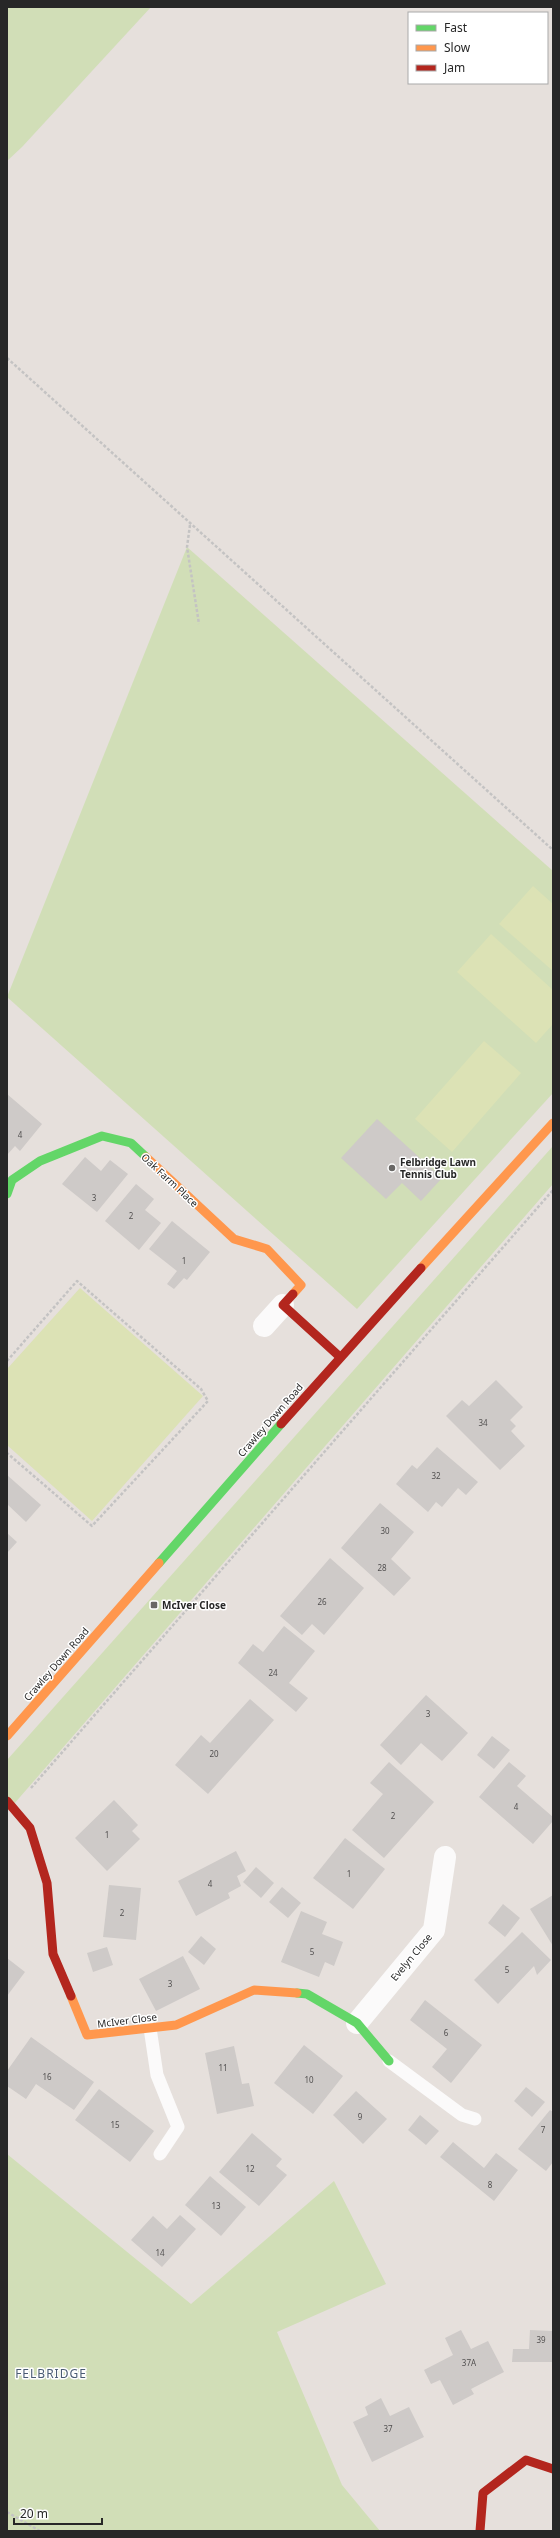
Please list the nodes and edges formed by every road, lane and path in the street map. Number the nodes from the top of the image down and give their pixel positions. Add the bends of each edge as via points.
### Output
1 (7, 358) edge
2 (190, 525) junction
3 (199, 624) dead end
4 (553, 850) edge
5 (553, 1123) edge
6 (553, 1190) edge
7 (7, 1194) edge
8 (283, 1306) junction
9 (264, 1326) dead end
10 (340, 1357) junction
11 (7, 1361) edge
12 (7, 1453) edge
13 (7, 1736) edge
14 (7, 1800) edge
15 (14, 1807) junction
16 (445, 1857) dead end
17 (357, 2023) junction
18 (150, 2028) junction
19 (389, 2061) joint
20 (475, 2120) dead end
21 (160, 2154) dead end
22 (553, 2469) edge
23 (7, 2512) edge
24 (40, 2531) edge
25 (480, 2531) edge

1 - 2 path
2 - 3 path via 187,548
2 - 4 path
5 - 10 street, Crawley Down Road
6 - 15 path
7 - 8 street, Oak Farm Place via 12,1180 40,1162 77,1145 102,1136 131,1143 234,1239 267,1249 301,1285
8 - 9 street, Oak Farm Place
8 - 10 street
10 - 13 street, Crawley Down Road
11 - 12 path via 78,1281 201,1389 208,1401 92,1526
14 - 15 street, McIver Close
15 - 18 street, McIver Close via 30,1828 47,1883 53,1954 87,2035
16 - 17 street, Evelyn Close via 434,1930
17 - 18 street, McIver Close via 307,1994 254,1990 176,2025
17 - 19 street, McIver Close
18 - 21 lane via 157,2075 178,2127
19 - 20 lane via 462,2115
22 - 25 street via 526,2460 483,2493
23 - 24 path

